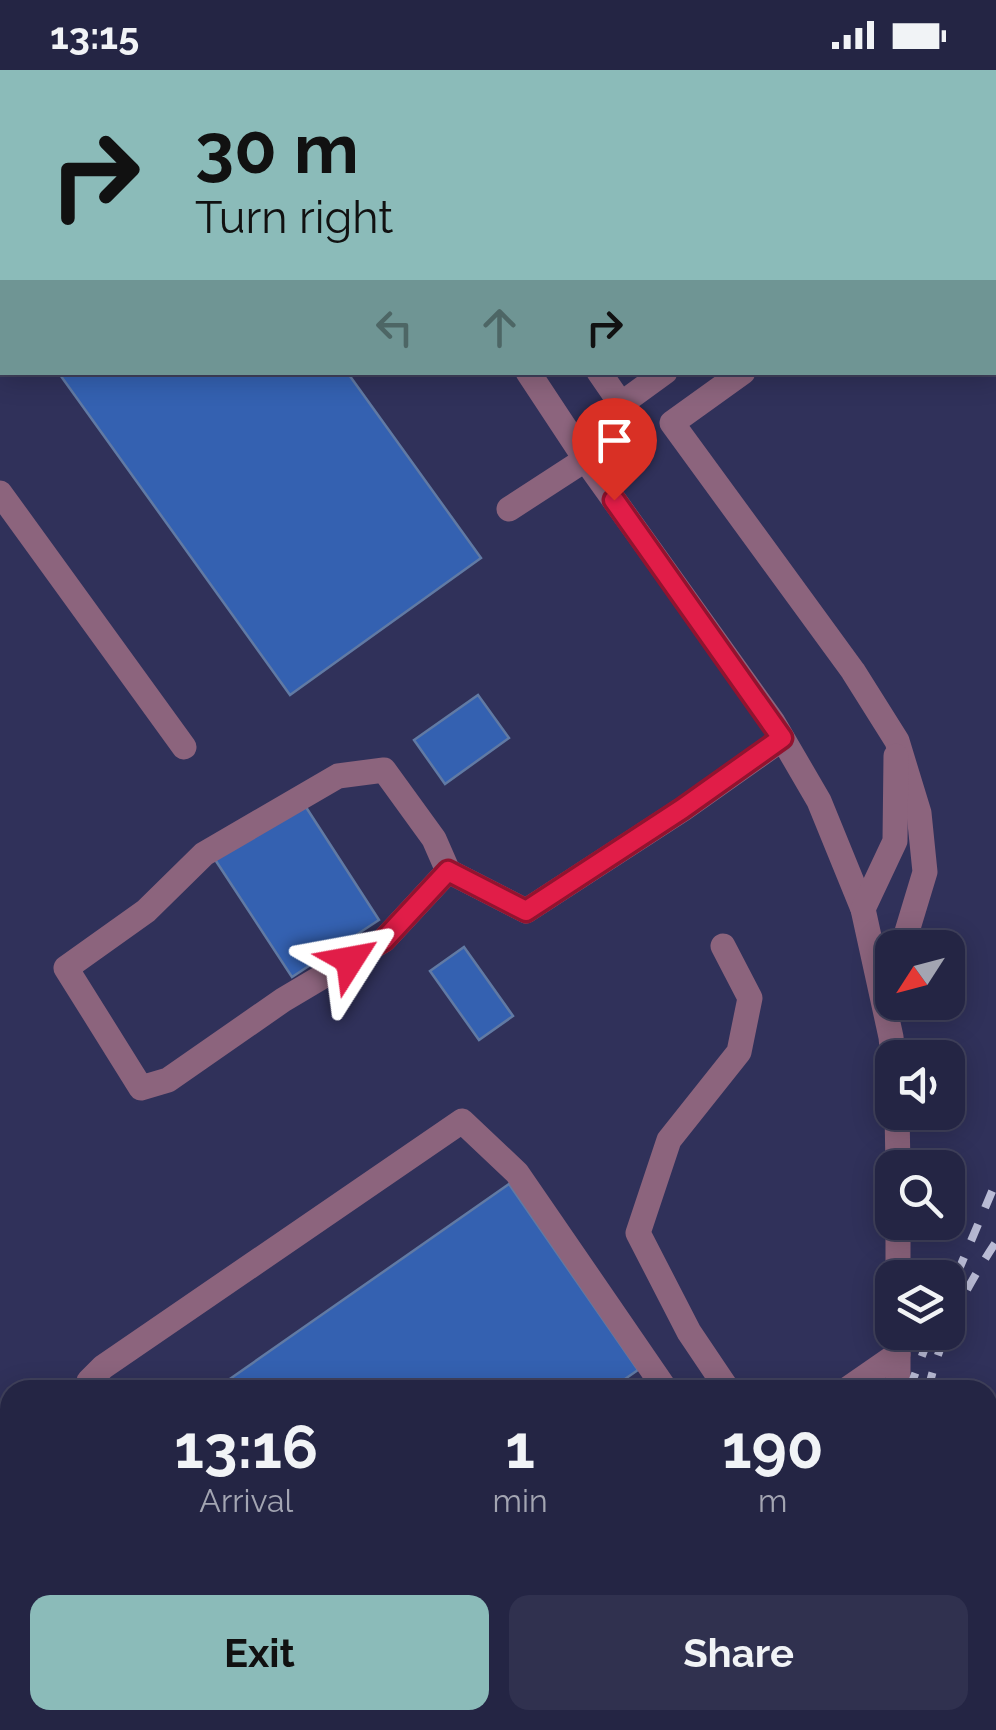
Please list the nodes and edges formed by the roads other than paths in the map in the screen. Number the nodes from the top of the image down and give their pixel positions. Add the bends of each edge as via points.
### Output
1 (530, 375) edge
2 (601, 375) edge
3 (661, 375) edge
4 (739, 375) edge
5 (586, 459) junction
6 (0, 493) edge
7 (509, 510) dead end
8 (782, 738) junction
9 (897, 741) junction
10 (184, 747) dead end
11 (448, 871) junction
12 (862, 909) junction
13 (907, 930) edge
14 (723, 946) dead end
15 (875, 966) edge
16 (890, 1350) edge
17 (898, 1350) edge
18 (90, 1380) edge
19 (659, 1380) edge
20 (721, 1380) edge
21 (857, 1380) edge
22 (898, 1380) edge

1 - 5 street
2 - 3 street via 620,404
4 - 9 street via 672,423
5 - 7 street
5 - 8 street
6 - 10 street
8 - 11 street via 526,911
8 - 12 street via 818,801
9 - 12 street via 895,841
9 - 13 street via 920,813 925,872
11 - 11 street via 384,940 168,1080 141,1088 66,968 146,912 204,854 338,776 384,770 434,839
12 - 15 street
14 - 20 street via 750,998 738,1052 669,1140 638,1233
16 - 21 street
17 - 22 street
18 - 19 street via 462,1121 517,1173

